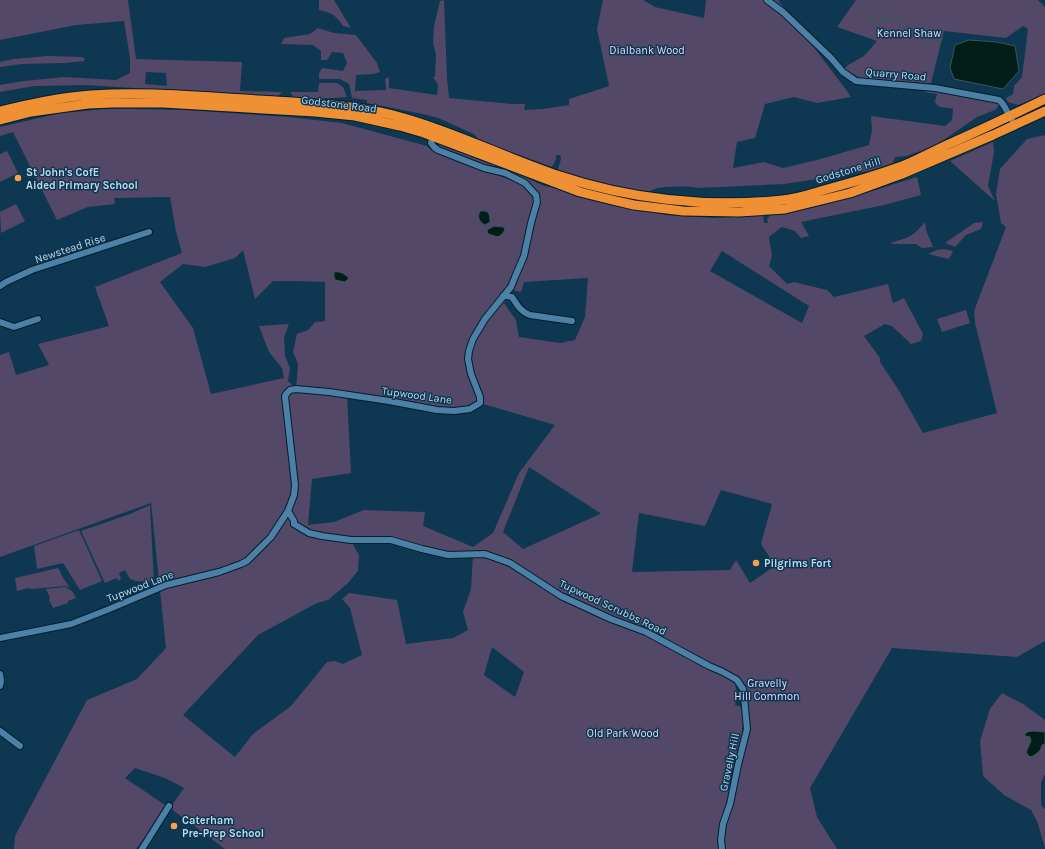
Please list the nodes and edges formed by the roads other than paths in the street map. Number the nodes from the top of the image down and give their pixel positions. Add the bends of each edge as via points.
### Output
1 (767, 0) edge
2 (1045, 100) edge
3 (0, 111) edge
4 (1045, 111) edge
5 (1010, 116) junction
6 (0, 120) edge
7 (1016, 125) junction
8 (432, 136) junction
9 (644, 196) joint
10 (663, 209) joint
11 (149, 232) dead end
12 (0, 286) edge
13 (503, 296) junction
14 (38, 319) dead end
15 (572, 321) dead end
16 (0, 322) edge
17 (288, 511) junction
18 (281, 523) junction
19 (294, 524) junction
20 (0, 638) edge
21 (0, 674) edge
22 (738, 680) joint
23 (0, 686) edge
24 (0, 731) edge
25 (20, 746) dead end
26 (170, 806) dead end
27 (142, 849) edge
28 (722, 849) edge

1 - 5 street, Quarry Road via 831,58 842,72 856,81 934,88 1000,100
2 - 5 highway, Godstone Hill
3 - 9 highway, Godstone Road via 88,95 124,94 347,107 401,117 557,175 619,193
4 - 7 highway, Godstone Hill
5 - 7 street, Quarry Road
5 - 9 highway, Godstone Hill via 902,165 850,183 785,200 698,202
6 - 8 highway, Godstone Road via 31,112 88,104 163,103 355,116
7 - 10 highway, Godstone Hill via 909,171 850,193 785,210 739,212
8 - 10 highway, Godstone Road via 580,192
8 - 13 street, Tupwood Lane via 431,143 438,150 525,183 536,195 537,202 524,256 511,287
11 - 12 street, Newstead Rise via 32,270
13 - 15 street via 512,297 524,313 530,316
13 - 17 street, Tupwood Lane via 485,318 469,351 471,374 480,397 480,403 470,409 437,410 323,391 290,390 286,400 296,486
14 - 16 street via 14,327
17 - 18 street, Tupwood Lane
17 - 19 street
18 - 19 street
18 - 20 street, Tupwood Lane via 259,550 247,561 234,567 166,585 70,624
19 - 22 street, Tupwood Scrubbs Road via 309,533 322,536 351,540 391,540 448,555 486,554 510,563 561,596 610,619 646,632
21 - 23 street
22 - 28 street, Gravelly Hill via 744,696 747,728 723,824
24 - 25 street
26 - 27 street

